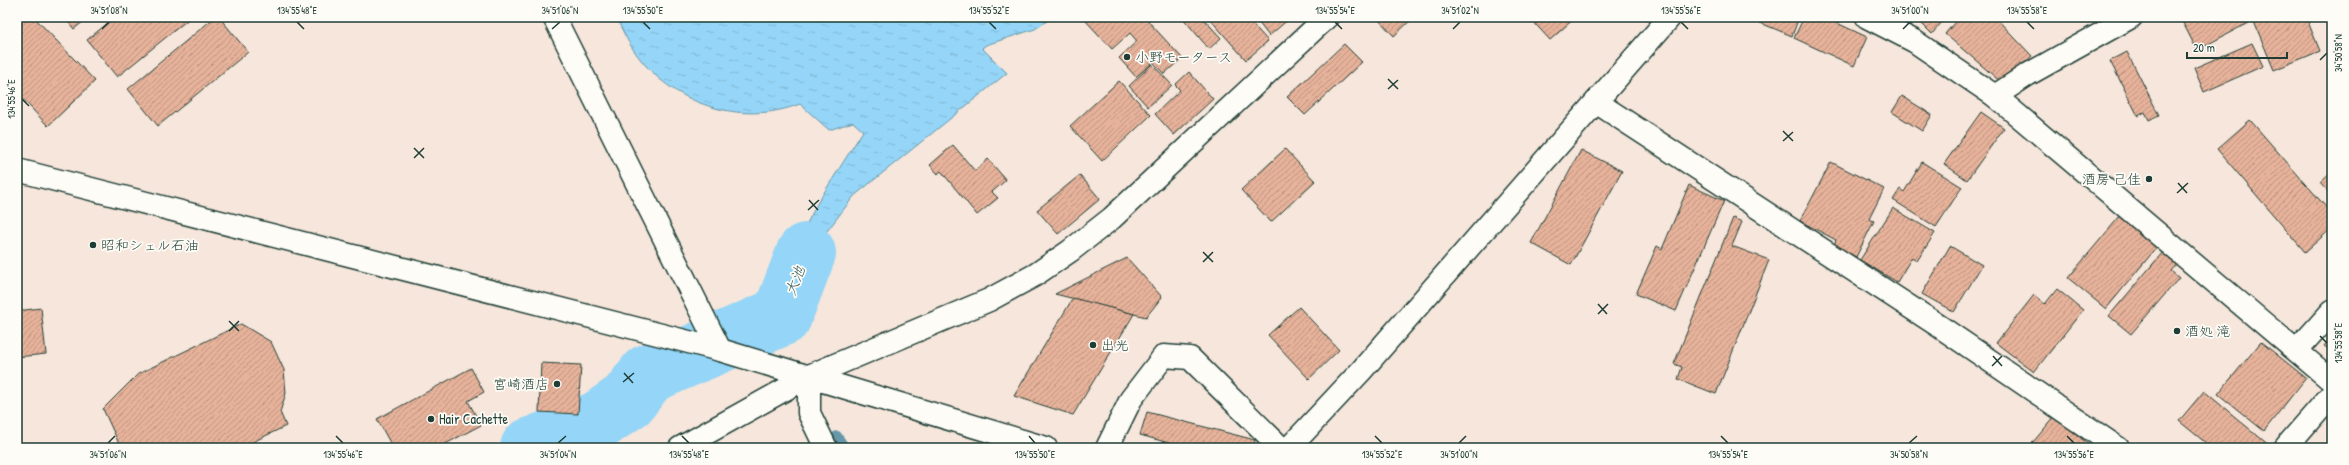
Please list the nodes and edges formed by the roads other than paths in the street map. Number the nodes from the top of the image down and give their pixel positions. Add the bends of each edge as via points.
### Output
1 (554, 17) edge
2 (1327, 17) edge
3 (1670, 17) edge
4 (1867, 17) edge
5 (2131, 17) edge
6 (1995, 96) junction
7 (1596, 102) junction
8 (17, 170) edge
9 (2332, 311) edge
10 (720, 350) junction
11 (2297, 350) junction
12 (809, 376) junction
13 (2332, 381) edge
14 (2332, 394) edge
15 (680, 448) edge
16 (826, 448) edge
17 (1046, 448) edge
18 (1107, 448) edge
19 (1280, 448) edge
20 (1289, 448) edge
21 (2118, 448) edge
22 (2285, 448) edge

1 - 10 street
2 - 12 street via 1112,218 1070,251 1035,275 989,300
3 - 7 street
4 - 6 street via 1914,41
5 - 6 street via 2027,75
6 - 11 street
7 - 20 street via 1361,371
7 - 21 street via 1930,320
8 - 10 street
9 - 11 street
10 - 12 street
11 - 13 street
12 - 15 street
12 - 16 street via 809,412
12 - 17 street
14 - 22 street
18 - 19 street via 1131,399 1164,356 1190,358

